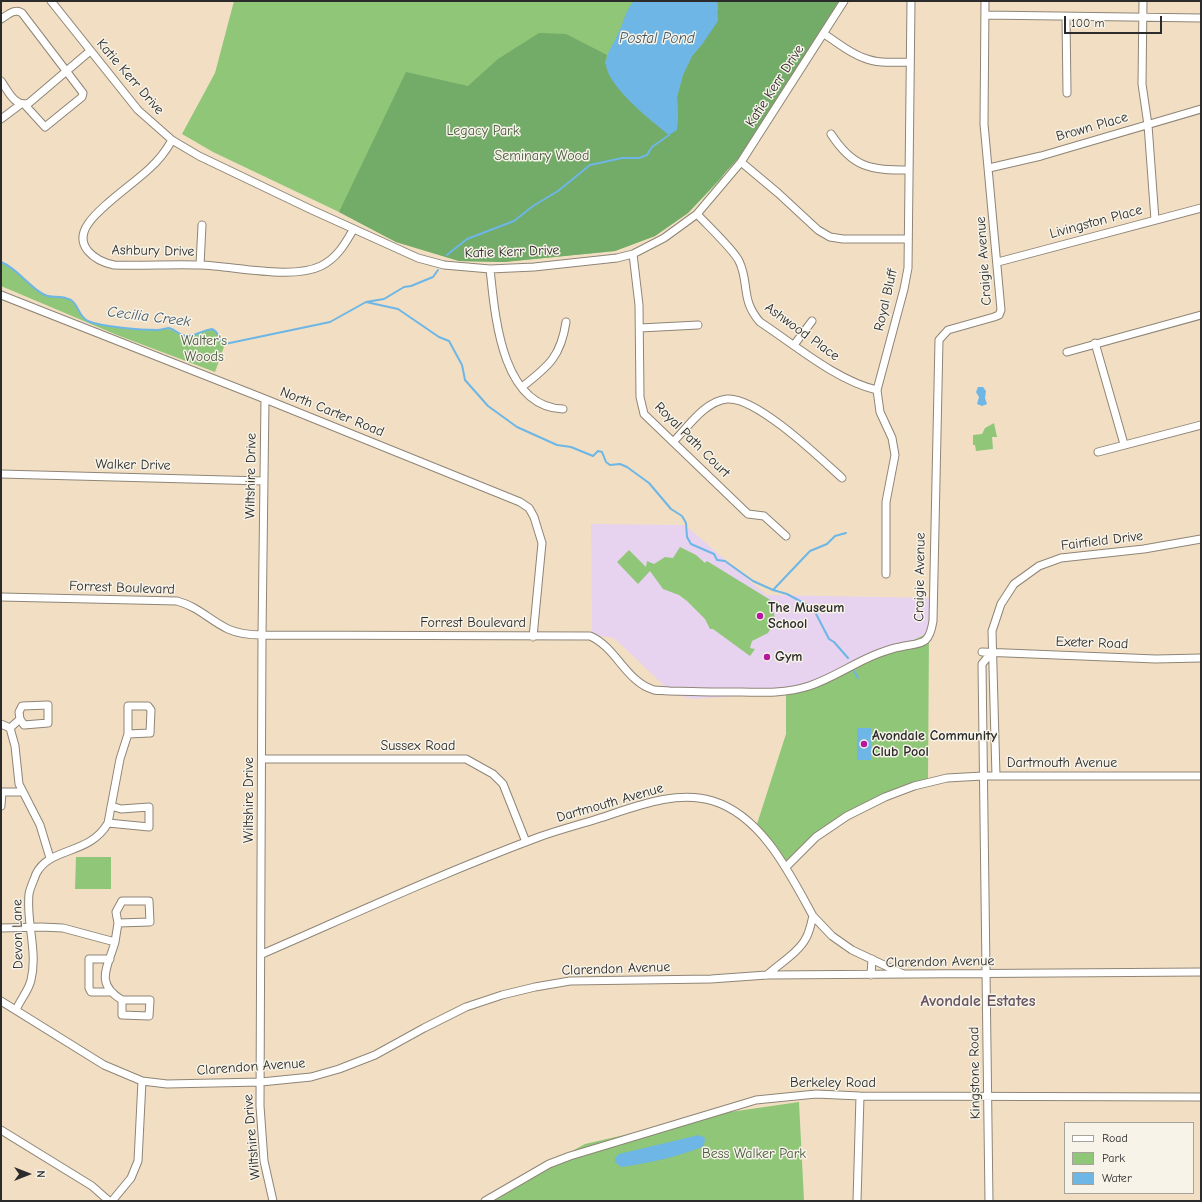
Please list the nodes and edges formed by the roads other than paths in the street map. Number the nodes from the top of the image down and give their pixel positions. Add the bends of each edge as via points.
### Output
1 (51, 1) edge
2 (844, 1) edge
3 (911, 1) edge
4 (985, 1) edge
5 (1143, 1) edge
6 (985, 15) junction
7 (1066, 17) junction
8 (1142, 18) junction
9 (1201, 18) edge
10 (1, 19) edge
11 (824, 34) junction
12 (90, 51) junction
13 (910, 62) junction
14 (67, 72) junction
15 (1, 81) edge
16 (1066, 93) dead end
17 (23, 104) junction
18 (1201, 109) edge
19 (1, 119) edge
20 (1148, 125) junction
21 (831, 134) dead end
22 (172, 140) junction
23 (741, 162) junction
24 (989, 168) junction
25 (909, 170) junction
26 (1201, 208) edge
27 (697, 214) junction
28 (1155, 220) junction
29 (202, 225) dead end
30 (353, 230) junction
31 (908, 239) junction
32 (633, 254) junction
33 (998, 262) junction
34 (200, 265) junction
35 (490, 269) junction
36 (1, 295) edge
37 (1201, 315) edge
38 (812, 321) dead end
39 (566, 322) dead end
40 (698, 325) dead end
41 (640, 328) junction
42 (1095, 344) junction
43 (794, 345) junction
44 (1067, 352) dead end
45 (522, 387) junction
46 (877, 390) junction
47 (265, 398) junction
48 (562, 409) dead end
49 (1201, 425) edge
50 (673, 442) junction
51 (1124, 444) junction
52 (1098, 452) dead end
53 (1, 474) edge
54 (842, 478) dead end
55 (264, 481) junction
56 (786, 536) dead end
57 (1201, 539) edge
58 (886, 574) dead end
59 (1, 597) edge
60 (262, 635) junction
61 (534, 637) junction
62 (924, 642) joint
63 (982, 652) dead end
64 (992, 652) junction
65 (1201, 658) edge
66 (20, 720) junction
67 (1, 724) edge
68 (10, 728) junction
69 (128, 734) junction
70 (262, 758) junction
71 (983, 776) junction
72 (996, 776) junction
73 (1201, 776) edge
74 (2, 792) edge
75 (23, 792) junction
76 (1, 806) edge
77 (111, 806) junction
78 (108, 823) junction
79 (526, 842) junction
80 (50, 858) junction
81 (786, 867) junction
82 (813, 916) junction
83 (118, 923) junction
84 (1, 928) edge
85 (30, 928) junction
86 (115, 942) junction
87 (262, 954) junction
88 (110, 959) junction
89 (872, 959) junction
90 (1201, 972) edge
91 (987, 974) junction
92 (871, 975) junction
93 (904, 975) junction
94 (767, 976) junction
95 (110, 992) junction
96 (122, 1000) dead end
97 (1, 1001) edge
98 (16, 1010) junction
99 (142, 1081) junction
100 (260, 1082) junction
101 (860, 1096) junction
102 (988, 1096) junction
103 (1201, 1097) edge
104 (1, 1130) edge
105 (109, 1201) edge
106 (112, 1201) edge
107 (273, 1201) edge
108 (485, 1201) edge
109 (857, 1201) edge
110 (989, 1201) edge

1 - 12 street, Katie Kerr Drive
2 - 11 street, Katie Kerr Drive
3 - 13 street, Royal Bluff
4 - 6 street, Craigie Avenue
5 - 8 street
6 - 7 street
6 - 24 street, Craigie Avenue via 983,104
7 - 8 street
7 - 16 street
8 - 9 street
8 - 20 street via 1142,84
10 - 14 street via 14,11 22,13
11 - 13 street via 864,59 877,62
11 - 23 street, Katie Kerr Drive
12 - 14 street
12 - 22 street, Katie Kerr Drive via 138,110
13 - 25 street, Royal Bluff
14 - 17 street via 29,103
14 - 17 street via 83,93 82,97 48,126 42,126
15 - 17 street via 16,102
17 - 19 street
18 - 20 street, Brown Place
20 - 24 street, Brown Place
20 - 28 street
21 - 25 street via 842,151 854,161 870,167
22 - 30 street, Katie Kerr Drive via 199,156
22 - 34 street, Ashbury Drive via 150,168 88,223 82,236 86,250 102,262 114,265
23 - 27 street, Katie Kerr Drive
23 - 31 street via 818,230 830,237
24 - 33 street, Craigie Avenue
25 - 31 street, Royal Bluff
26 - 28 street, Livingston Place
27 - 32 street, Katie Kerr Drive via 664,238
27 - 43 street, Ashwood Place via 738,260 753,314 760,322
28 - 33 street, Livingston Place
29 - 34 street
30 - 34 street, Ashbury Drive via 335,257 322,266 305,272
30 - 35 street, Katie Kerr Drive via 418,258 444,266
31 - 46 street, Royal Bluff via 908,268 904,289
32 - 35 street, Katie Kerr Drive via 534,267
32 - 41 street, Royal Path Court via 640,305
33 - 62 street, Craigie Avenue via 1001,310 999,315 948,330 939,340 933,621 929,638
35 - 45 street via 503,355 511,373
36 - 47 street, North Carter Road
37 - 42 street
38 - 43 street
39 - 45 street via 564,340 556,356 545,369
40 - 41 street
41 - 50 street, Royal Path Court via 640,396 644,414
42 - 44 street
42 - 51 street
43 - 46 street, Ashwood Place via 845,378
45 - 48 street via 535,402 550,408
46 - 58 street, Royal Bluff via 880,412 892,438 895,455 886,502
47 - 55 street, Wiltshire Drive
47 - 61 street, North Carter Road via 520,502 529,508 542,544
49 - 51 street
50 - 54 street via 710,405 727,399 740,400 793,434
50 - 56 street, Royal Path Court via 748,514 764,516
51 - 52 street
53 - 55 street, Walker Drive
55 - 60 street, Wiltshire Drive
57 - 64 street, Fairfield Drive via 1144,549 1062,558 1039,566 1014,584 1001,604 992,631
59 - 60 street, Forrest Boulevard via 177,601 198,608 230,630 242,634
60 - 61 street, Forrest Boulevard
60 - 70 street, Wiltshire Drive
61 - 62 street, Forrest Boulevard via 590,636 644,686 656,690 687,692 798,689 827,679 876,655
63 - 64 street, Exeter Road
64 - 65 street, Exeter Road via 1156,659
64 - 71 street, Kingstone Road via 982,664
64 - 72 street, Fairfield Drive
66 - 66 street via 19,712 22,706 48,705 48,723 24,725
66 - 68 street
67 - 68 street
68 - 75 street via 15,746 19,784
69 - 69 street, Devon Lane via 128,706 148,706 151,710 150,733
69 - 77 street, Devon Lane via 120,759
70 - 79 street, Sussex Road via 466,758 493,774 502,784
70 - 87 street, Wiltshire Drive
71 - 72 street, Dartmouth Avenue
71 - 81 street, Dartmouth Avenue via 947,778 914,786 885,797 847,816 816,837
71 - 91 street, Kingstone Road
72 - 73 street, Dartmouth Avenue
74 - 75 street
74 - 76 street
75 - 80 street via 40,825
77 - 78 street, Devon Lane
77 - 78 street via 121,809 149,808 149,828
78 - 80 street, Devon Lane via 91,842
79 - 81 street, Dartmouth Avenue via 643,804 670,798 711,800 732,809 761,835
79 - 87 street, Dartmouth Avenue
80 - 85 street, Devon Lane via 37,872 29,894
81 - 82 street
82 - 89 street via 832,936 852,950
82 - 94 street via 806,938 797,950 780,962
83 - 83 street via 150,922 150,901 122,902 116,912
83 - 86 street
84 - 85 street
85 - 86 street via 63,928
85 - 98 street, Devon Lane via 34,956 31,981
86 - 88 street
87 - 100 street, Wiltshire Drive
88 - 95 street via 105,975
88 - 95 street via 89,958 91,992
89 - 92 street
89 - 93 street
90 - 91 street, Clarendon Avenue
91 - 93 street, Clarendon Avenue
91 - 102 street, Kingstone Road
92 - 93 street, Clarendon Avenue
92 - 94 street, Clarendon Avenue
94 - 100 street, Clarendon Avenue via 570,981 535,987 466,1007 375,1055 339,1069 311,1077
95 - 96 street
97 - 98 street, Clarendon Avenue
98 - 99 street, Clarendon Avenue via 104,1065
99 - 100 street, Clarendon Avenue via 167,1084
99 - 106 street via 138,1161 131,1178
100 - 107 street, Wiltshire Drive via 264,1161
101 - 102 street, Berkeley Road
101 - 108 street, Berkeley Road via 783,1096 728,1107 570,1156 550,1164
101 - 109 street
102 - 103 street, Berkeley Road
102 - 110 street, Kingstone Road
104 - 105 street via 92,1186

